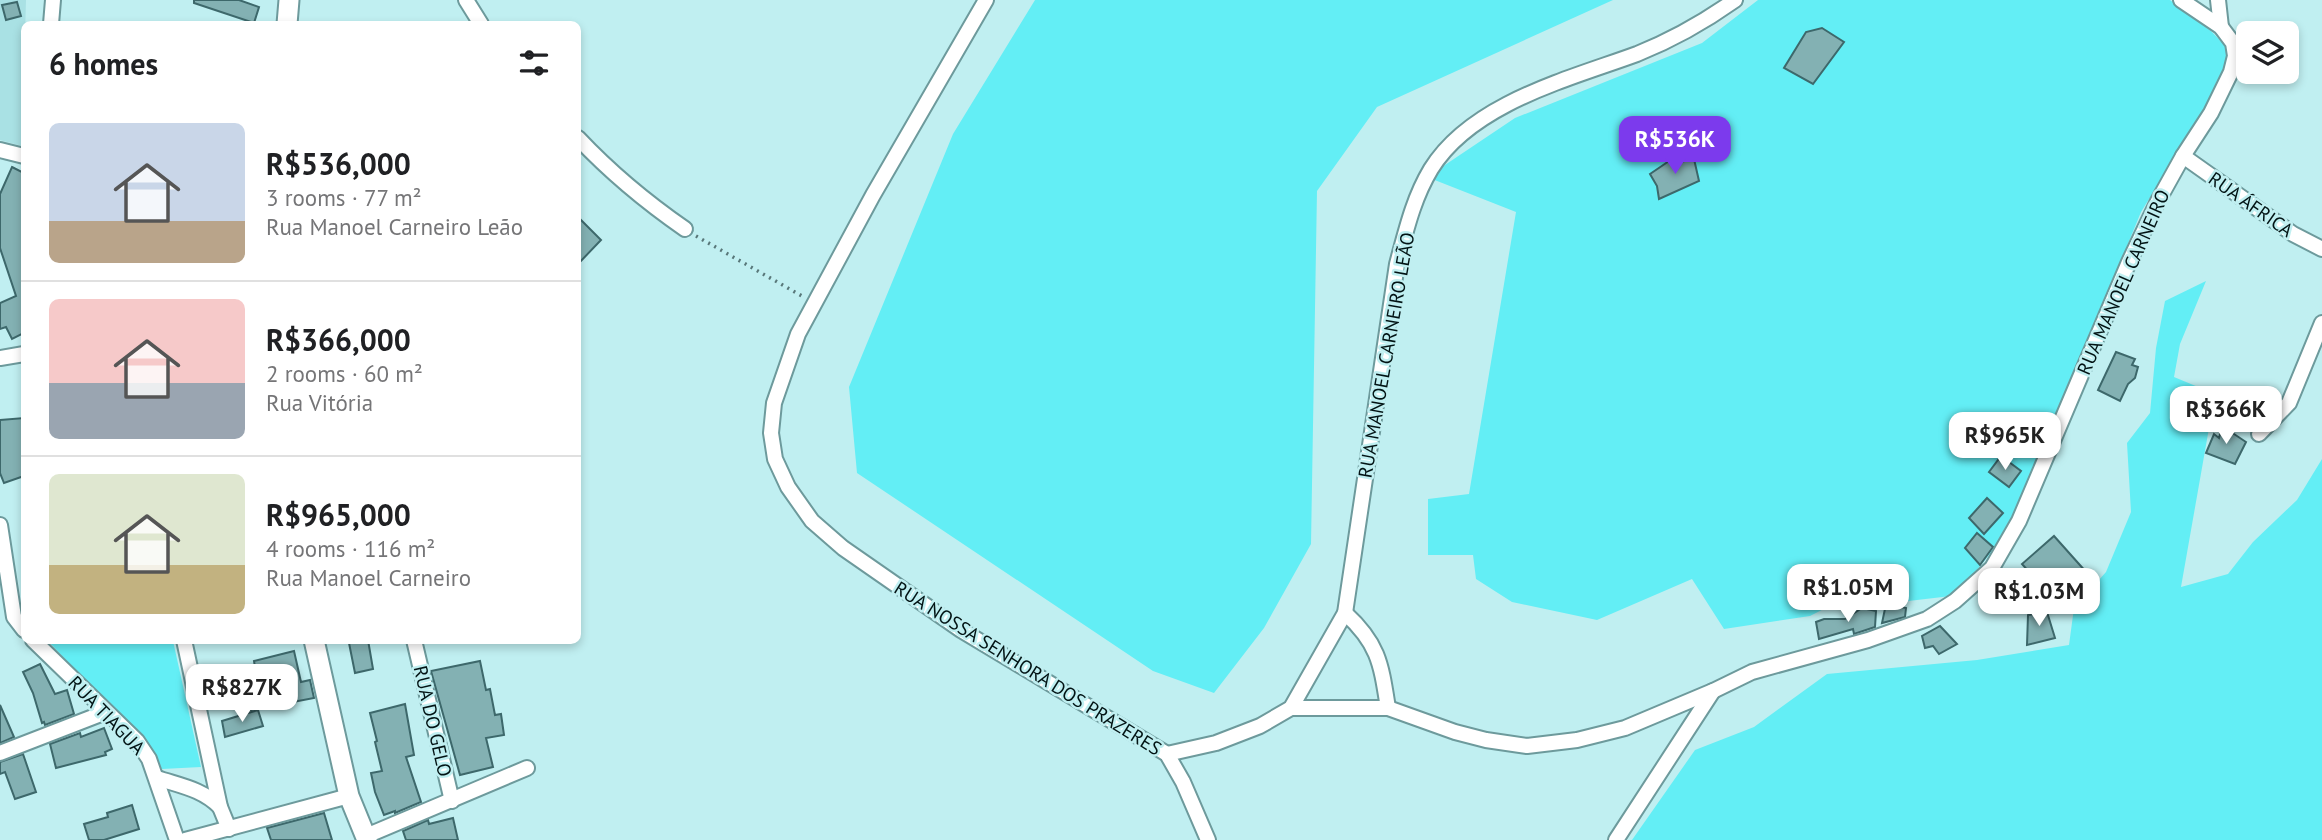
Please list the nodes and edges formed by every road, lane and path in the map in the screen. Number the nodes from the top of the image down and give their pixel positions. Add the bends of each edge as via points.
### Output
1 (53, 0) edge
2 (289, 0) edge
3 (466, 0) edge
4 (986, 0) edge
5 (1735, 0) edge
6 (2181, 0) edge
7 (2218, 0) edge
8 (51, 21) edge
9 (287, 21) edge
10 (479, 21) edge
11 (2221, 27) junction
12 (581, 141) edge
13 (0, 150) edge
14 (21, 155) edge
15 (2183, 156) junction
16 (685, 229) joint
17 (2322, 248) edge
18 (814, 303) junction
19 (2322, 323) edge
20 (21, 354) edge
21 (0, 358) edge
22 (2259, 434) dead end
23 (0, 525) edge
24 (1345, 613) junction
25 (14, 617) junction
26 (0, 622) edge
27 (21, 626) edge
28 (37, 644) edge
29 (185, 644) edge
30 (315, 644) edge
31 (415, 644) edge
32 (1713, 691) junction
33 (1291, 708) junction
34 (1388, 708) junction
35 (106, 712) junction
36 (0, 753) edge
37 (1167, 754) junction
38 (527, 768) dead end
39 (157, 778) junction
40 (349, 796) junction
41 (452, 801) junction
42 (220, 807) junction
43 (229, 829) junction
44 (367, 838) edge
45 (177, 840) edge
46 (185, 840) edge
47 (1208, 840) edge
48 (1616, 840) edge

1 - 8 street
2 - 9 main road
3 - 10 street
4 - 18 street, RUA NOSSA SENHORA DOS PRAZERES
5 - 24 street, RUA MANOEL CARNEIRO LEÃO via 1688,31 1496,110 1460,134 1432,167 1412,209 1397,264
6 - 11 street
7 - 11 street
11 - 15 street, RUA MANOEL CARNEIRO via 2233,43 2231,72
12 - 16 street via 643,200
13 - 14 street
15 - 17 street, RUA ÁFRICA via 2293,234
15 - 32 street, RUA MANOEL CARNEIRO via 2129,262 2019,521 1992,568 1927,619 1752,672
16 - 18 path
18 - 37 street, RUA NOSSA SENHORA DOS PRAZERES via 785,367 771,432 775,459 812,521 961,630
19 - 22 street via 2289,402
20 - 21 street
23 - 25 street
24 - 33 street, RUA MANOEL CARNEIRO LEÃO
24 - 34 street via 1374,646
25 - 26 street
25 - 27 street
28 - 35 street, RUA TIAGUA
29 - 42 street
30 - 40 main road
31 - 41 street, RUA DO GELO
32 - 34 street, RUA MANOEL CARNEIRO via 1625,728 1527,746 1455,732
32 - 48 street
33 - 34 street, RUA MANOEL CARNEIRO
33 - 37 street via 1216,743
35 - 36 street
35 - 39 street, RUA TIAGUA via 137,741
37 - 47 street, RUA NOSSA SENHORA DOS PRAZERES
38 - 41 street
39 - 42 street via 195,789
39 - 45 street, RUA TIAGUA
40 - 43 street
40 - 44 main road
41 - 44 street
42 - 43 street
43 - 46 street

